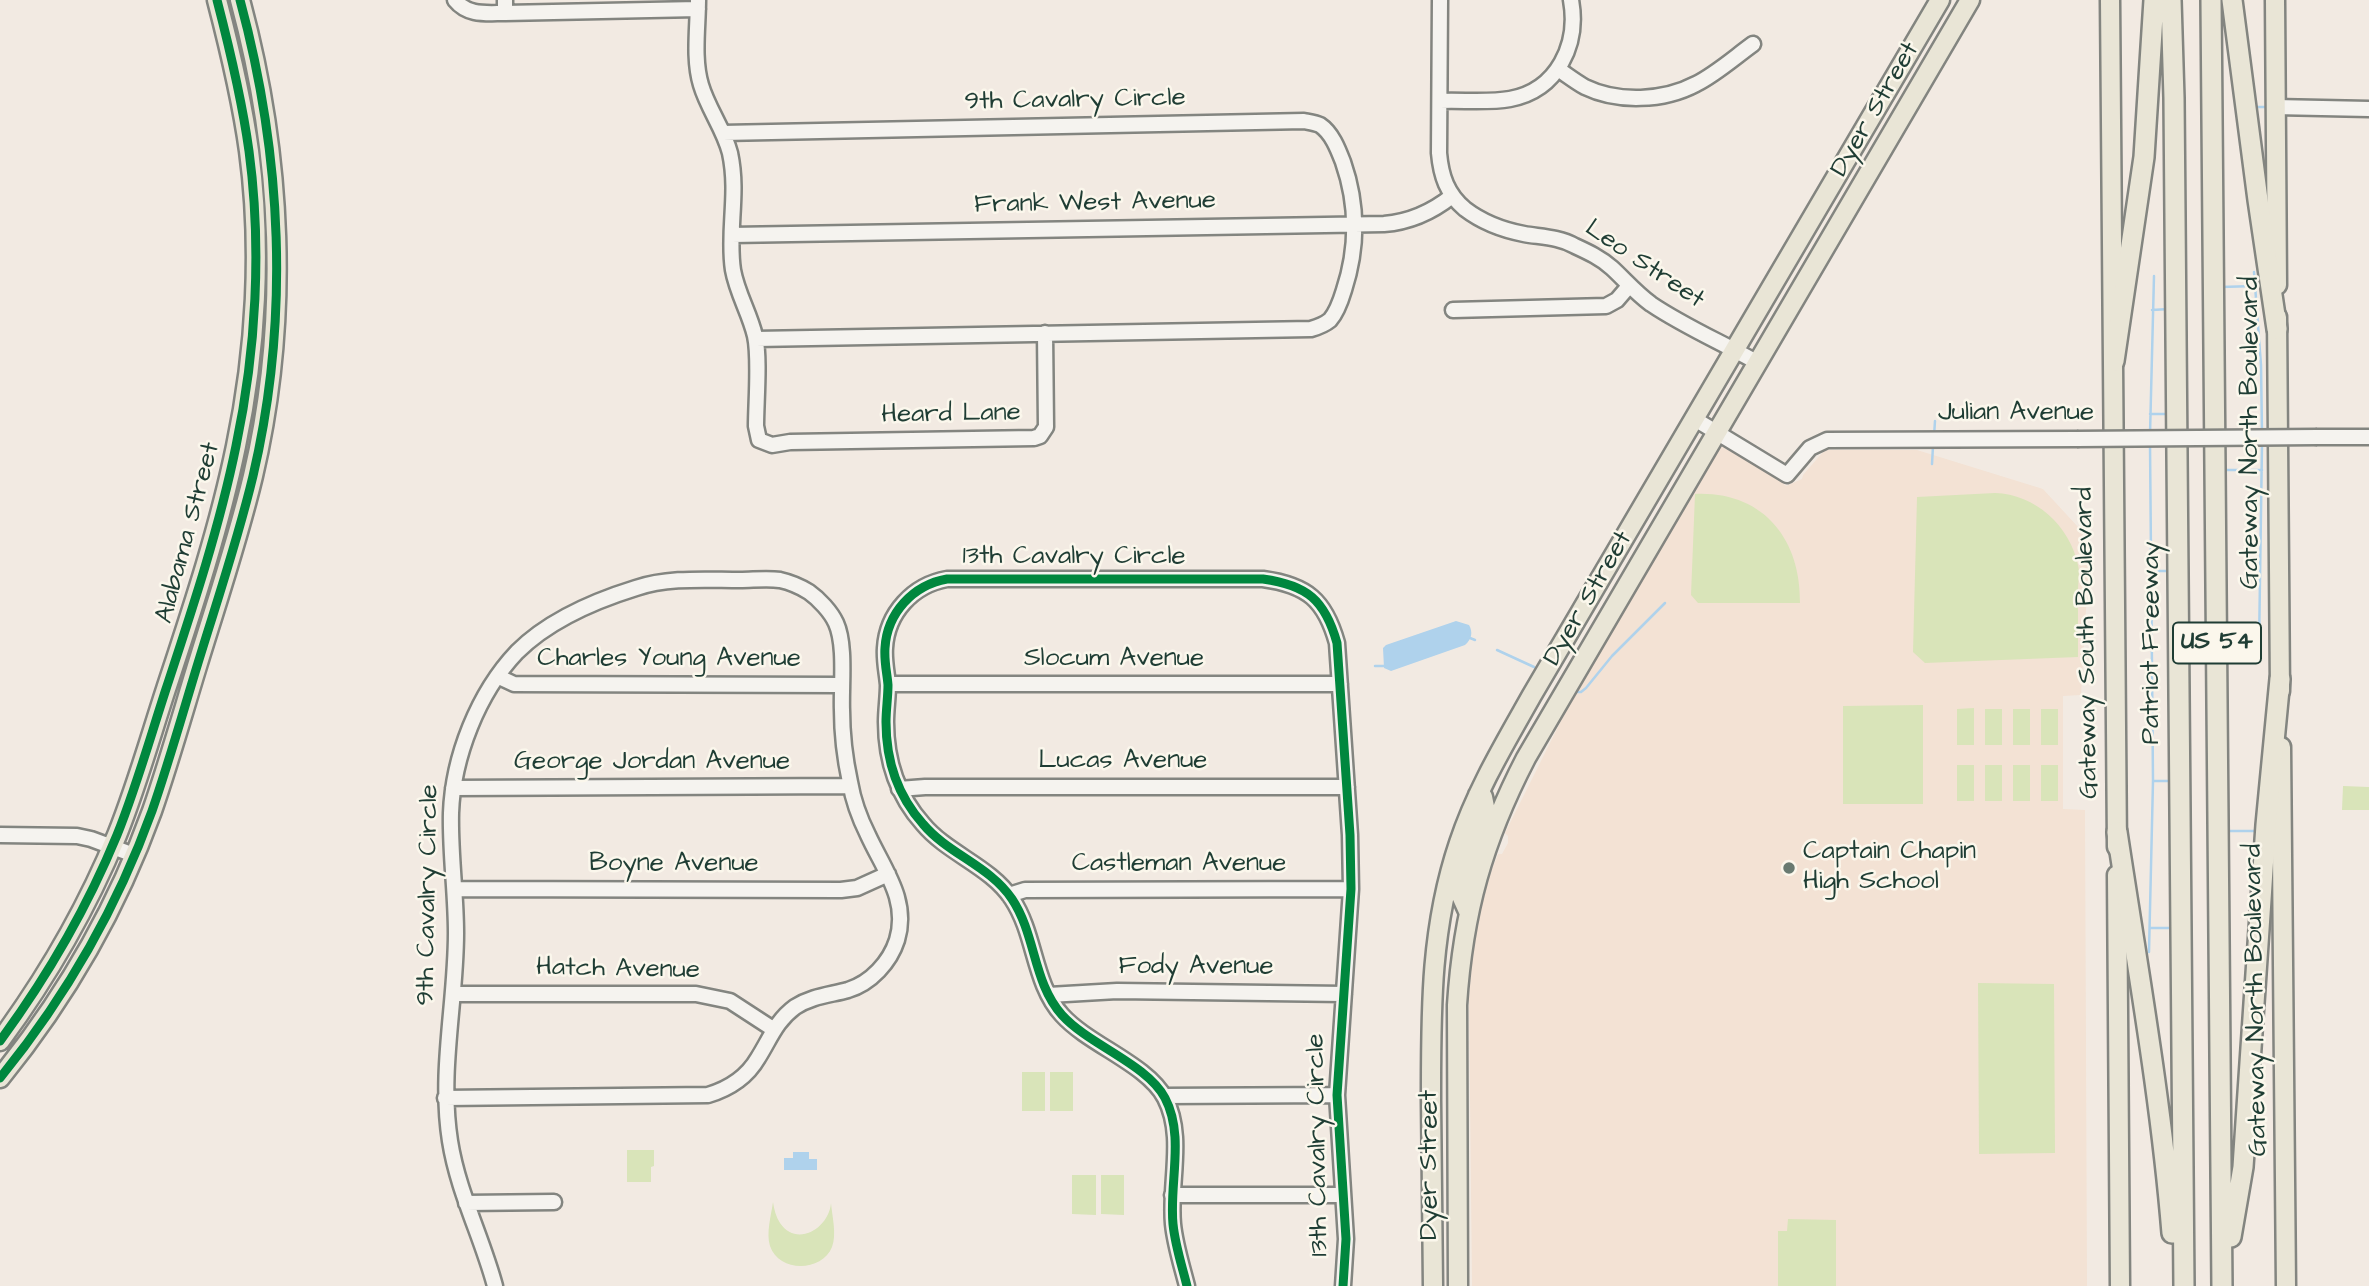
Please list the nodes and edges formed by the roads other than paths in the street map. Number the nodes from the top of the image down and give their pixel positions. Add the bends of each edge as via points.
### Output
1 (217, 0) edge
2 (240, 0) edge
3 (455, 0) edge
4 (1440, 0) edge
5 (1571, 0) edge
6 (1940, 0) edge
7 (1970, 0) edge
8 (2110, 0) edge
9 (2154, 0) edge
10 (2171, 0) edge
11 (2211, 0) edge
12 (2232, 0) edge
13 (2275, 0) edge
14 (698, 4) edge
15 (505, 7) edge
16 (252, 43) junction
17 (1753, 44) dead end
18 (230, 49) junction
19 (1558, 69) junction
20 (1440, 101) junction
21 (2275, 107) junction
22 (2369, 109) edge
23 (723, 133) junction
24 (1452, 196) junction
25 (1355, 224) junction
26 (732, 235) junction
27 (1629, 286) junction
28 (1453, 310) dead end
29 (2277, 329) junction
30 (1045, 334) junction
31 (756, 339) junction
32 (1735, 350) junction
33 (2114, 361) junction
34 (1758, 363) junction
35 (1693, 418) junction
36 (1715, 432) junction
37 (2369, 437) edge
38 (1635, 521) junction
39 (1658, 532) junction
40 (499, 677) junction
41 (2280, 679) junction
42 (888, 684) junction
43 (1339, 684) junction
44 (841, 685) junction
45 (850, 786) junction
46 (1347, 787) junction
47 (453, 788) junction
48 (899, 789) junction
49 (1478, 795) junction
50 (2117, 832) junction
51 (0, 835) edge
52 (112, 847) junction
53 (134, 855) junction
54 (888, 874) junction
55 (456, 889) junction
56 (1351, 889) junction
57 (1009, 895) junction
58 (1468, 911) junction
59 (454, 993) junction
60 (1343, 994) junction
61 (1049, 995) junction
62 (773, 1029) junction
63 (0, 1041) edge
64 (0, 1078) edge
65 (1337, 1095) junction
66 (1164, 1096) junction
67 (445, 1098) junction
68 (1172, 1195) junction
69 (1342, 1195) junction
70 (554, 1202) dead end
71 (466, 1203) junction
72 (2184, 1281) edge
73 (495, 1286) edge
74 (1187, 1286) edge
75 (1343, 1286) edge
76 (1433, 1286) edge
77 (1458, 1286) edge
78 (2120, 1286) edge
79 (2223, 1286) edge
80 (2286, 1286) edge

1 - 18 main road, Alabama Street
2 - 16 main road, Alabama Street
3 - 15 street via 472,13
4 - 20 street
5 - 19 street via 1574,30
6 - 32 main road, Dyer Street
7 - 34 main road, Dyer Street
8 - 33 main road, Gateway South Boulevard
9 - 33 highway via 2144,157
10 - 72 highway, Patriot Freeway / US 54
11 - 79 highway, US 54
12 - 29 highway
13 - 21 main road, Gateway North Boulevard
14 - 15 street
14 - 23 street via 699,82
16 - 18 street
16 - 53 main road, Alabama Street via 264,103 276,217 270,382 240,527 174,746
17 - 19 street via 1706,78 1666,95 1613,96 1587,88
18 - 52 main road, Alabama Street via 249,152 254,224 254,287 244,396 216,525
19 - 20 street via 1537,88 1512,98
20 - 24 street via 1440,170
21 - 22 street
21 - 29 main road, Gateway North Boulevard
23 - 25 street, 9th Cavalry Circle via 1304,121 1319,124 1332,137 1349,181
23 - 26 street via 735,194
24 - 25 street, Frank West Avenue via 1403,223
24 - 27 street, Leo Street via 1500,228 1570,243 1593,254
25 - 26 street, Frank West Avenue
25 - 30 street, 9th Cavalry Circle via 1352,261 1341,300 1333,317 1319,327
26 - 31 street via 733,273
27 - 28 street via 1606,306
27 - 32 street, Leo Street
29 - 41 main road, Gateway North Boulevard
30 - 31 street, 9th Cavalry Circle
30 - 31 street, Heard Lane via 1045,427 1040,436 772,445 759,439 755,426
32 - 34 street, Leo Street
32 - 35 main road, Dyer Street
33 - 50 main road, Gateway South Boulevard
34 - 36 main road, Dyer Street
35 - 36 street, Julian Avenue
35 - 38 main road, Dyer Street
36 - 37 street, Julian Avenue, bridge via 1787,475 1810,448 1827,440
36 - 39 main road, Dyer Street
38 - 39 main road
38 - 49 main road, Dyer Street
39 - 58 main road, Dyer Street via 1511,787 1481,862
40 - 44 street, Charles Young Avenue via 514,684
40 - 44 street, 9th Cavalry Circle via 517,653 551,625 607,597 674,580 779,580 810,593 836,624
40 - 47 street, 9th Cavalry Circle via 472,721
41 - 79 highway via 2243,1167
41 - 80 main road, Gateway North Boulevard
42 - 43 street, Slocum Avenue
42 - 43 street, 13th Cavalry Circle via 885,646 893,619 923,586 947,579 1263,579 1284,582 1322,606 1337,643
42 - 48 street, 13th Cavalry Circle via 886,742
43 - 46 street, 13th Cavalry Circle
44 - 45 street, 9th Cavalry Circle
45 - 47 street, George Jordan Avenue
45 - 54 street, 9th Cavalry Circle
46 - 48 street, Lucas Avenue
46 - 56 street, 13th Cavalry Circle
47 - 55 street, 9th Cavalry Circle via 451,844
48 - 57 street, 13th Cavalry Circle via 923,825
49 - 58 main road via 1485,807 1459,891
49 - 76 main road, Dyer Street via 1448,881 1434,951
50 - 72 highway via 2167,1172 2173,1247
50 - 78 main road, Gateway South Boulevard
51 - 52 street via 77,836
52 - 53 street
52 - 63 main road, Alabama Street via 65,941
53 - 64 main road, Alabama Street via 69,983
54 - 55 street, Boyne Avenue via 841,890
54 - 62 street, 9th Cavalry Circle via 899,898 900,923 887,961 863,983 797,1006
55 - 59 street, 9th Cavalry Circle
56 - 57 street, Castleman Avenue via 1025,890
56 - 60 street, 13th Cavalry Circle
57 - 61 street, 13th Cavalry Circle
58 - 77 main road, Dyer Street via 1457,1005
59 - 62 street, Hatch Avenue via 696,994 730,1001
59 - 67 street, 9th Cavalry Circle
60 - 61 street, Fody Avenue via 1117,991
60 - 65 street, 13th Cavalry Circle
61 - 66 street, 13th Cavalry Circle via 1079,1031 1140,1071
62 - 67 street, 9th Cavalry Circle via 747,1073 708,1095
65 - 66 street
65 - 69 street, 13th Cavalry Circle
66 - 68 street, 13th Cavalry Circle via 1175,1149
67 - 71 street, 9th Cavalry Circle via 454,1164
68 - 69 street
68 - 74 street, 13th Cavalry Circle via 1173,1224
69 - 75 street, 13th Cavalry Circle via 1346,1239
70 - 71 street
71 - 73 street, 9th Cavalry Circle

